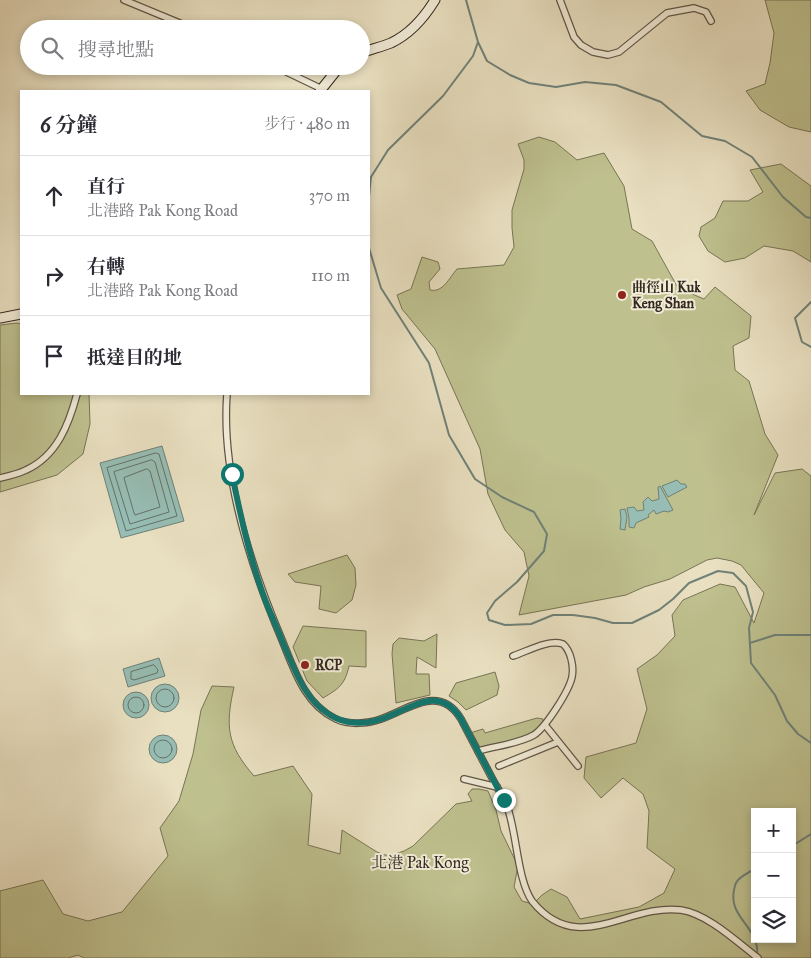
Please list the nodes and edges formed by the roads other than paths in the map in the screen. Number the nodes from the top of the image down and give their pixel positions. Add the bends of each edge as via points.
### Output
1 (124, 0) edge
2 (435, 0) edge
3 (560, 0) edge
4 (172, 20) edge
5 (711, 21) dead end
6 (370, 51) edge
7 (292, 75) edge
8 (333, 75) edge
9 (321, 90) edge
10 (20, 314) edge
11 (0, 318) edge
12 (78, 395) edge
13 (227, 395) edge
14 (0, 478) edge
15 (513, 656) dead end
16 (545, 725) junction
17 (558, 742) junction
18 (478, 751) junction
19 (499, 766) dead end
20 (578, 766) dead end
21 (464, 779) dead end
22 (497, 787) junction
23 (758, 958) edge

1 - 4 street
2 - 6 main road via 406,34
3 - 5 street via 574,37 594,52 608,55 619,52 668,13 694,8 706,12
7 - 9 street
8 - 9 main road
10 - 11 main road
12 - 14 street via 62,437 50,454 26,470
13 - 18 street via 227,439 239,511 263,594 307,695 329,715 357,723 382,719 423,702 440,702 456,711
15 - 16 street via 554,642 563,644 568,650 571,681
16 - 17 street
16 - 18 street via 525,739
17 - 19 street
17 - 20 street
18 - 22 street
21 - 22 street
22 - 23 street via 509,815 528,894 554,923 588,931 654,911 683,911 703,918

